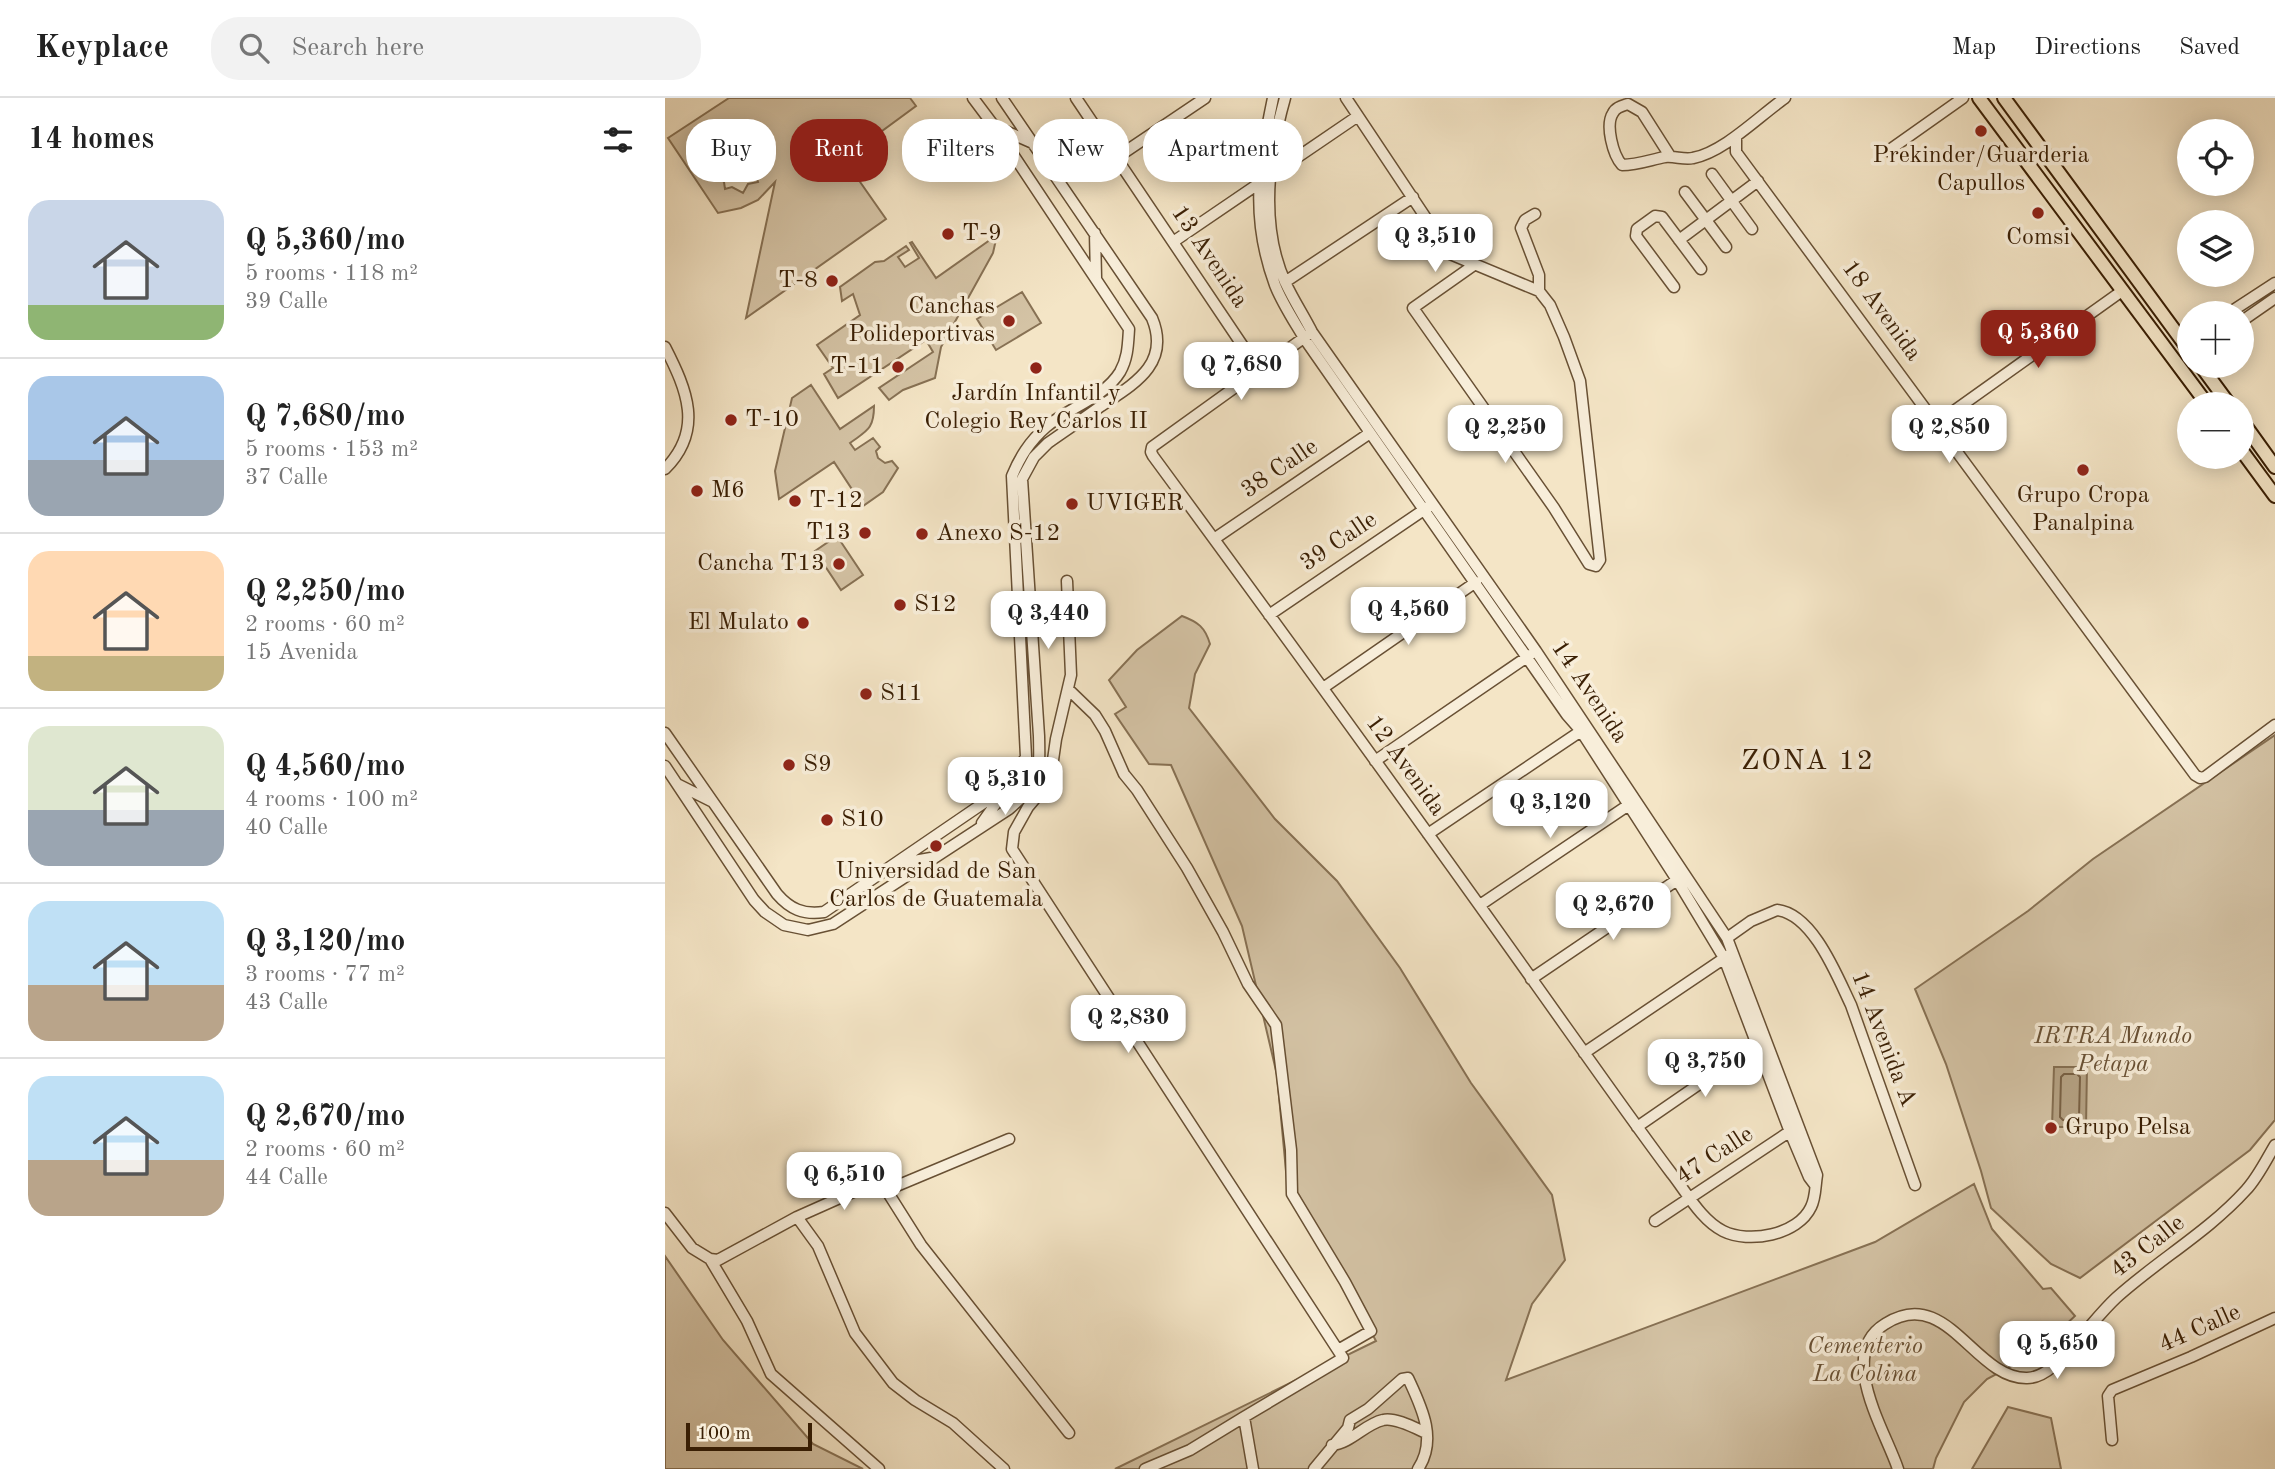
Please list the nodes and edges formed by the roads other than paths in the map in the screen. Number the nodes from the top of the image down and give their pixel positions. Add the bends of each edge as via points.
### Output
1 (973, 98) edge
2 (1002, 98) edge
3 (1076, 98) edge
4 (1205, 98) edge
5 (1273, 98) edge
6 (1285, 98) edge
7 (1346, 98) edge
8 (1785, 98) edge
9 (1963, 98) edge
10 (1979, 98) edge
11 (2004, 98) edge
12 (1359, 116) junction
13 (989, 119) edge
14 (1090, 119) edge
15 (1281, 119) edge
16 (1736, 136) junction
17 (1033, 142) edge
18 (1129, 149) edge
19 (1888, 151) dead end
20 (1303, 153) edge
21 (1670, 156) junction
22 (1019, 163) edge
23 (1712, 174) dead end
24 (1129, 177) edge
25 (1758, 181) junction
26 (1060, 182) edge
27 (1261, 182) edge
28 (1269, 182) edge
29 (1258, 184) junction
30 (1685, 192) dead end
31 (1413, 197) junction
32 (1731, 201) junction
33 (1535, 214) dead end
34 (1706, 220) junction
35 (1752, 229) dead end
36 (1095, 233) junction
37 (1679, 240) junction
38 (1173, 242) junction
39 (1726, 247) dead end
40 (1474, 265) junction
41 (1701, 269) dead end
42 (1097, 278) junction
43 (1285, 282) junction
44 (2275, 283) edge
45 (1674, 287) dead end
46 (1539, 291) junction
47 (2122, 291) junction
48 (2275, 298) edge
49 (2247, 301) edge
50 (2254, 313) edge
51 (2177, 332) edge
52 (1308, 335) junction
53 (665, 347) edge
54 (2177, 350) edge
55 (2169, 352) junction
56 (1259, 370) junction
57 (2198, 392) edge
58 (1937, 423) junction
59 (1370, 433) junction
60 (2254, 438) edge
61 (2254, 467) edge
62 (2275, 467) edge
63 (665, 469) edge
64 (2275, 496) edge
65 (1429, 506) junction
66 (1214, 539) junction
67 (1067, 581) dead end
68 (1476, 582) junction
69 (1269, 615) junction
70 (1532, 654) junction
71 (1323, 688) junction
72 (1067, 690) junction
73 (2275, 725) edge
74 (1581, 731) junction
75 (665, 733) edge
76 (1375, 761) junction
77 (665, 766) edge
78 (677, 784) junction
79 (1007, 787) junction
80 (714, 802) junction
81 (1632, 803) junction
82 (978, 829) junction
83 (1428, 834) junction
84 (935, 858) junction
85 (894, 864) junction
86 (1677, 880) junction
87 (1479, 905) junction
88 (1727, 938) junction
89 (1728, 956) junction
90 (1531, 979) junction
91 (1756, 1045) junction
92 (1584, 1053) junction
93 (1637, 1128) junction
94 (1794, 1129) junction
95 (1009, 1139) dead end
96 (2275, 1145) edge
97 (1915, 1185) dead end
98 (887, 1190) junction
99 (1690, 1198) junction
100 (665, 1213) edge
101 (797, 1217) junction
102 (1655, 1222) dead end
103 (1736, 1236) joint
104 (710, 1259) junction
105 (2275, 1318) edge
106 (1338, 1350) junction
107 (1244, 1417) junction
108 (1069, 1433) dead end
109 (1426, 1433) junction
110 (2112, 1440) dead end
111 (1332, 1445) junction
112 (879, 1469) edge
113 (1003, 1469) edge
114 (1145, 1469) edge
115 (1253, 1469) edge
116 (1314, 1469) edge
117 (1418, 1469) edge
118 (1898, 1469) edge

1 - 13 street
2 - 17 street
3 - 14 street, 13 Avenida
4 - 18 street
5 - 29 street, 14 Avenida
6 - 15 street, 14 Avenida
7 - 12 street
8 - 16 street
9 - 19 street
10 - 47 main road
11 - 51 main road
12 - 20 street
12 - 31 street
16 - 21 street via 1704,155 1689,159
16 - 25 street, 18 Avenida via 1736,152
21 - 21 street via 1622,164 1616,158 1610,120 1613,112 1628,104 1635,106
22 - 42 street
23 - 32 street
24 - 38 street, 13 Avenida
25 - 32 street
25 - 58 street, 18 Avenida
26 - 36 street
27 - 29 street
28 - 43 street, 14 Avenida via 1273,240
29 - 38 street
29 - 52 street, 14 Avenida via 1264,244 1276,286
30 - 34 street
31 - 40 street via 1450,254
31 - 43 street
32 - 34 street
32 - 35 street
33 - 46 street via 1521,229 1539,275
34 - 37 street
34 - 39 street
36 - 42 street
36 - 82 street via 1152,318 1157,347 1144,374 1048,443 1022,480 1040,767 1029,791
37 - 41 street
37 - 45 street via 1658,215 1635,232
38 - 56 street, 13 Avenida
40 - 46 street
40 - 46 street via 1413,308 1588,564 1596,566 1600,560 1580,381 1565,337
42 - 79 street via 1129,329 1127,356 1106,387 1046,427 1024,449 1011,476 1026,757
43 - 52 street, 14 Avenida
44 - 49 street
47 - 55 main road
47 - 58 street
48 - 50 street
52 - 56 street
52 - 59 street, 14 Avenida
52 - 65 street, 14 Avenida
53 - 63 street via 680,376 689,412 685,440
54 - 55 main road
55 - 57 main road
56 - 66 street, 12 Avenida via 1152,447 1153,456
58 - 73 street, 18 Avenida via 2195,775 2200,778
59 - 65 street, 14 Avenida
59 - 66 street, 38 Calle
60 - 62 main road
61 - 64 main road
65 - 68 street, 14 Avenida
65 - 69 street, 39 Calle
65 - 70 street, 14 Avenida
66 - 69 street, 12 Avenida
67 - 72 street via 1071,675
68 - 70 street, 14 Avenida
68 - 71 street
69 - 71 street, 12 Avenida
70 - 74 street, 14 Avenida
70 - 76 street
70 - 81 street, 14 Avenida
71 - 76 street, 12 Avenida
72 - 106 street via 1095,715 1105,731 1124,774 1187,868 1248,984 1276,1025 1292,1194 1371,1331
72 - 106 street via 1050,781 1014,832 1012,849
74 - 81 street, 14 Avenida
74 - 83 street
75 - 80 street
76 - 83 street, 12 Avenida
77 - 78 street
78 - 80 street
78 - 84 street via 754,900 784,925 808,930 833,924
79 - 82 street
79 - 85 street
80 - 85 street via 777,894 797,911 824,912
81 - 86 street, 14 Avenida
81 - 87 street
81 - 88 street, 14 Avenida
82 - 84 street
83 - 87 street, 12 Avenida
84 - 85 street
86 - 89 street, 14 Avenida
86 - 90 street
87 - 90 street, 12 Avenida
88 - 89 street, 14 Avenida
88 - 97 street, 14 Avenida A via 1770,911 1783,911 1810,930 1851,1005
89 - 91 street, 14 Avenida
89 - 92 street
89 - 94 street, 14 Avenida
90 - 92 street, 12 Avenida
91 - 93 street
91 - 94 street, 14 Avenida
92 - 93 street, 12 Avenida
93 - 99 street, 12 Avenida
94 - 99 street, 47 Calle
94 - 103 street, 14 Avenida via 1817,1175 1812,1205 1800,1220 1770,1234
95 - 98 street
96 - 118 street, 43 Calle via 2247,1189 2201,1233 2116,1299 2058,1362 2037,1376 2008,1374 1926,1315 1912,1313 1880,1327 1870,1338 1863,1371
98 - 101 street via 880,1180
98 - 108 street via 921,1245
99 - 102 street, 47 Calle
99 - 103 street, 12 Avenida via 1711,1223
100 - 104 street via 692,1248
101 - 104 street via 718,1260
101 - 113 street via 818,1246 855,1333 893,1383 953,1423
104 - 112 street via 747,1321 771,1374
105 - 110 street, 44 Calle via 2112,1390 2108,1396
106 - 107 street via 1343,1358
107 - 114 street via 1190,1450
107 - 115 street
109 - 111 street via 1384,1419
109 - 111 street via 1425,1415 1408,1378 1355,1415
109 - 117 street
111 - 116 street

